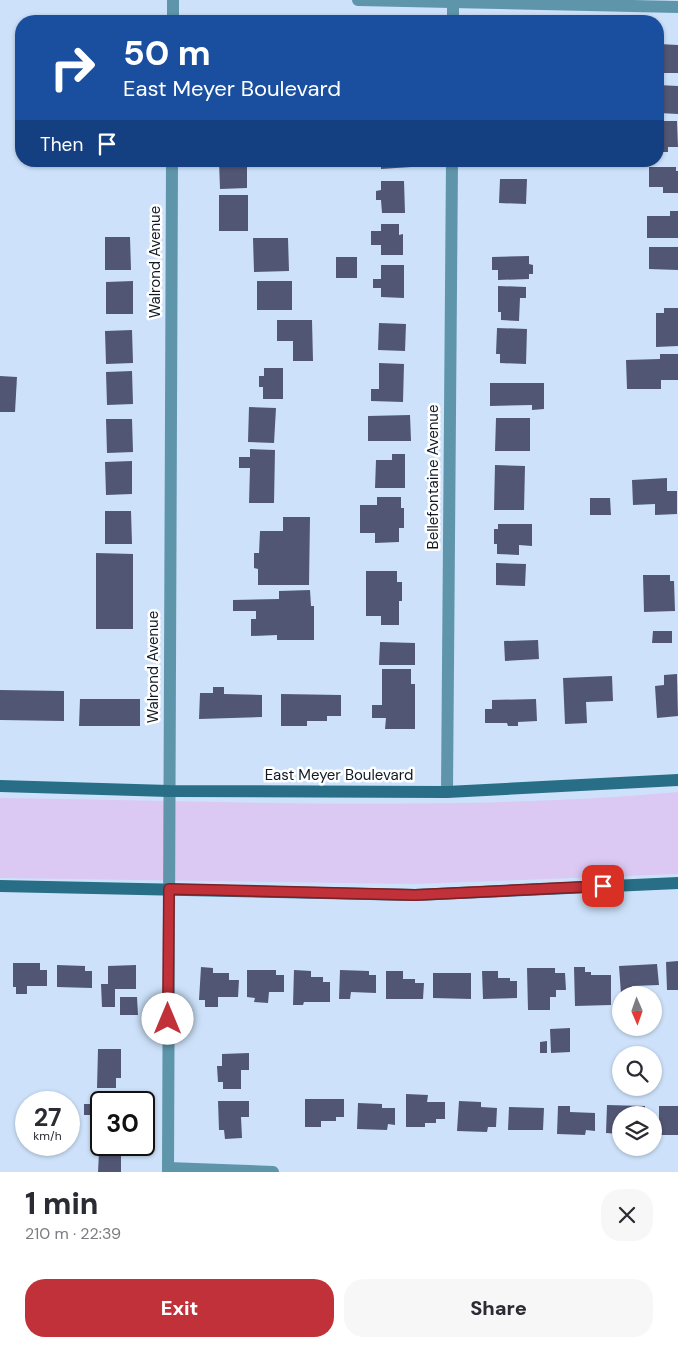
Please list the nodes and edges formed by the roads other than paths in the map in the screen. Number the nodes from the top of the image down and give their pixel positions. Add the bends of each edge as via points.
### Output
1 (173, 0) edge
2 (358, 0) edge
3 (453, 1) edge
4 (678, 7) edge
5 (173, 15) edge
6 (453, 15) edge
7 (172, 167) edge
8 (452, 167) edge
9 (678, 780) edge
10 (0, 786) edge
11 (169, 790) junction
12 (447, 792) junction
13 (678, 883) edge
14 (0, 886) edge
15 (169, 889) junction
16 (168, 1170) edge
17 (273, 1172) edge

1 - 5 street
2 - 3 street
3 - 4 street
3 - 6 street
7 - 11 street, Walrond Avenue
8 - 12 street, Bellefontaine Avenue
9 - 12 main road, East Meyer Boulevard
10 - 11 main road, East Meyer Boulevard
11 - 12 main road, East Meyer Boulevard
11 - 15 street, Walrond Avenue
13 - 15 main road via 415,895
14 - 15 main road
15 - 16 street, Walrond Avenue
16 - 17 street

